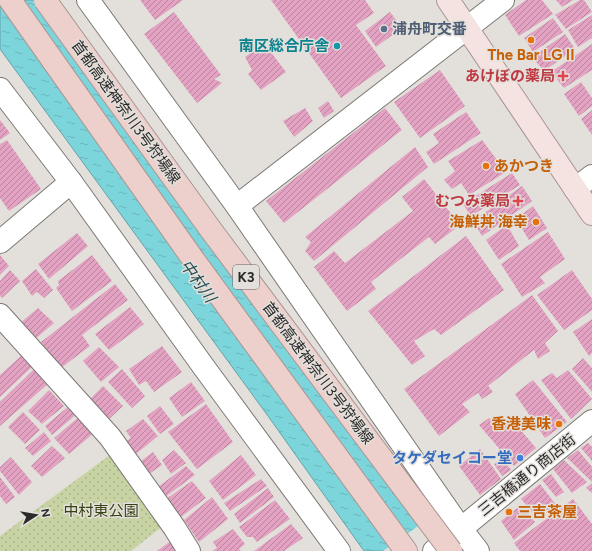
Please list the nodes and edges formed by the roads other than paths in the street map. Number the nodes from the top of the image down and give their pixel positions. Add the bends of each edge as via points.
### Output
1 (10, 0) edge
2 (45, 0) edge
3 (88, 0) edge
4 (448, 0) edge
5 (503, 0) edge
6 (467, 28) junction
7 (0, 90) edge
8 (592, 176) edge
9 (70, 182) junction
10 (575, 188) junction
11 (238, 206) junction
12 (592, 214) edge
13 (0, 242) edge
14 (0, 315) edge
15 (592, 421) edge
16 (461, 529) junction
17 (189, 551) edge
18 (339, 551) edge
19 (406, 551) edge
20 (434, 551) edge
21 (452, 551) edge
22 (478, 551) edge

1 - 19 highway, 首都高速神奈川3号狩場線 / K3 via 197,265
2 - 21 highway, 首都高速神奈川3号狩場線 / K3, bridge via 211,230
3 - 11 street
4 - 6 main road
5 - 6 street
6 - 10 main road
6 - 11 street
7 - 9 street
8 - 10 street
9 - 13 street
9 - 18 street
10 - 12 main road
11 - 16 street
14 - 17 street via 110,437
15 - 16 street, 三吉橋通り商店街
16 - 20 street, 三吉橋通り商店街
16 - 22 street

